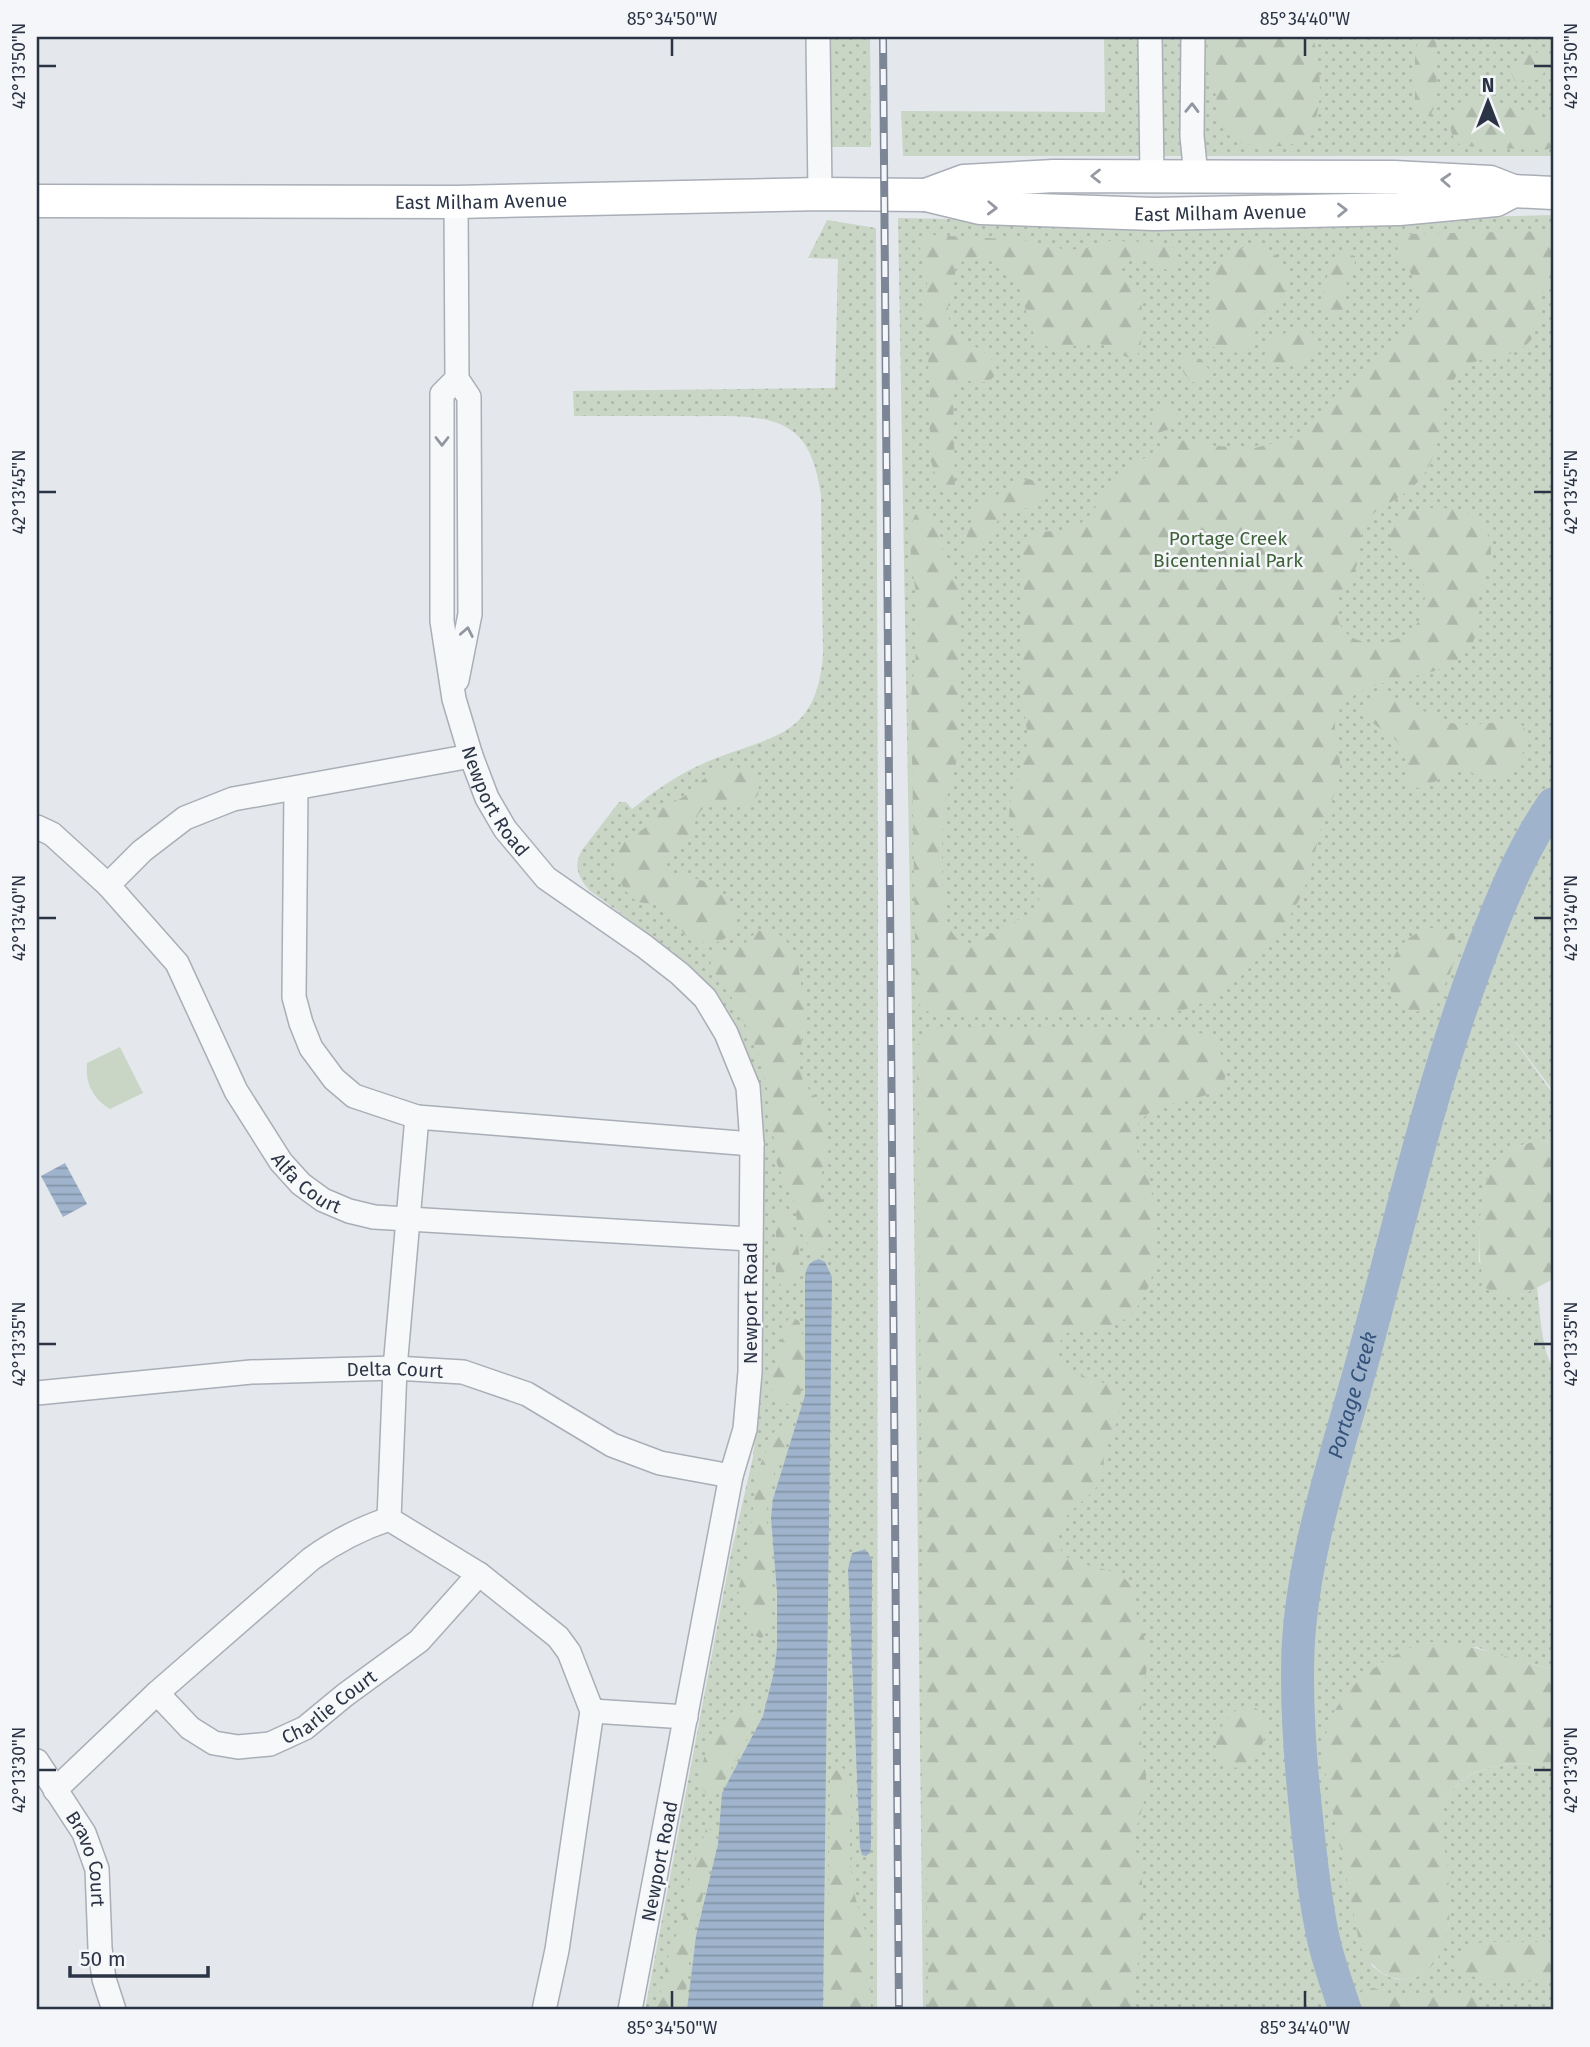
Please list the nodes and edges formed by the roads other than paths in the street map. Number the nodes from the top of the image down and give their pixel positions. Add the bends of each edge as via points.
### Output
1 (818, 37) edge
2 (1150, 37) edge
3 (1193, 37) edge
4 (1153, 176) junction
5 (1196, 176) junction
6 (1513, 191) junction
7 (1553, 193) edge
8 (820, 194) junction
9 (926, 195) junction
10 (37, 201) edge
11 (456, 202) junction
12 (471, 756) junction
13 (296, 788) junction
14 (37, 827) edge
15 (108, 885) junction
16 (417, 1117) junction
17 (752, 1144) junction
18 (408, 1218) junction
19 (750, 1239) junction
20 (395, 1368) junction
21 (37, 1393) edge
22 (731, 1476) junction
23 (389, 1519) junction
24 (479, 1574) junction
25 (157, 1693) junction
26 (592, 1712) junction
27 (686, 1717) junction
28 (37, 1761) edge
29 (55, 1790) junction
30 (114, 2010) edge
31 (544, 2010) edge
32 (630, 2010) edge

1 - 8 street
2 - 4 street
5 -> 3 street
4 - 5 street, East Milham Avenue
4 -> 9 street, East Milham Avenue via 964,181
6 -> 5 street, East Milham Avenue via 1490,182 1394,177
6 - 7 street, East Milham Avenue
9 -> 6 street, East Milham Avenue via 980,208 1154,214 1399,209 1496,200
8 - 9 street, East Milham Avenue
8 - 11 street, East Milham Avenue
10 - 11 street, East Milham Avenue
11 - 12 street, Newport Road via 457,380 469,397 470,614 454,699
12 - 13 street
12 - 17 street, Newport Road via 505,829 545,878 644,946 705,998 726,1033 748,1087
13 - 15 street via 233,799 185,818
13 - 16 street via 294,996 301,1023 311,1048 334,1079 354,1096
14 - 15 street, Alfa Court via 52,834
15 - 18 street, Alfa Court via 177,963 236,1091 281,1163 323,1200 374,1217
16 - 17 street
16 - 18 street
17 - 19 street, Newport Road
18 - 19 street, Alfa Court
18 - 20 street
19 - 22 street, Newport Road via 749,1383 745,1429
20 - 21 street, Delta Court via 251,1372
20 - 22 street, Delta Court via 463,1372 493,1381 527,1394 612,1445 660,1463
20 - 23 street
22 - 27 street, Newport Road
23 - 24 street
23 - 25 street via 338,1540 310,1559
24 - 25 street, Charlie Court via 419,1641 305,1728 270,1744 238,1747 214,1743 190,1728
24 - 26 street via 558,1637 569,1652
25 - 29 street
26 - 27 street
26 - 31 street
27 - 32 street, Newport Road
28 - 29 street, Bravo Court
29 - 30 street, Bravo Court via 84,1833 97,1869 100,1948

